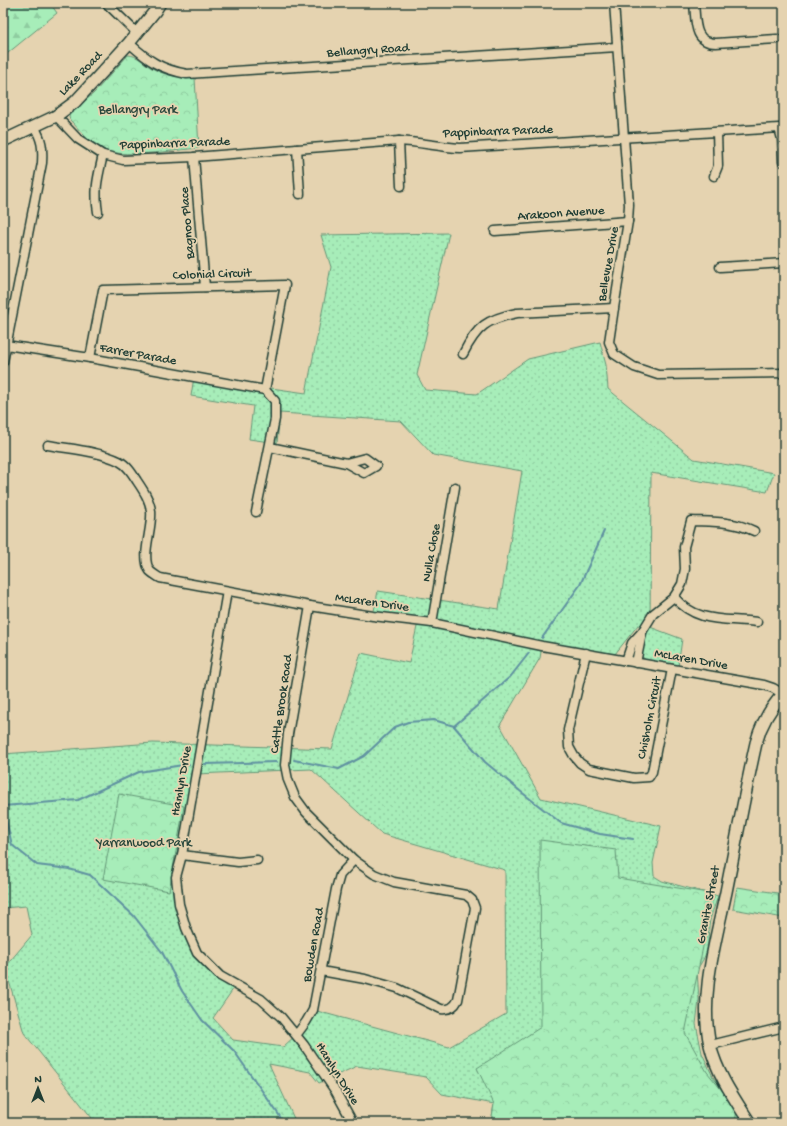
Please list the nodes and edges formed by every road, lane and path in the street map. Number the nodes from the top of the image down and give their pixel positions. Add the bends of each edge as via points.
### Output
1 (106, 3) edge
2 (160, 3) edge
3 (614, 3) edge
4 (694, 3) edge
5 (137, 33) junction
6 (777, 39) dead end
7 (129, 43) junction
8 (617, 47) junction
9 (56, 116) junction
10 (34, 126) junction
11 (717, 132) junction
12 (624, 138) junction
13 (3, 141) edge
14 (399, 141) junction
15 (297, 149) junction
16 (103, 155) junction
17 (194, 158) junction
18 (783, 162) dead end
19 (714, 176) dead end
20 (401, 186) dead end
21 (300, 194) dead end
22 (98, 212) dead end
23 (628, 221) junction
24 (495, 231) dead end
25 (784, 262) edge
26 (720, 267) dead end
27 (205, 287) junction
28 (614, 308) junction
29 (6, 346) junction
30 (463, 354) dead end
31 (90, 358) junction
32 (3, 362) edge
33 (784, 374) edge
34 (265, 390) junction
35 (48, 445) dead end
36 (270, 447) junction
37 (346, 463) dead end
38 (455, 487) dead end
39 (256, 512) dead end
40 (754, 531) dead end
41 (227, 591) junction
42 (674, 597) junction
43 (310, 606) junction
44 (757, 622) dead end
45 (432, 623) junction
46 (642, 632) junction
47 (586, 653) junction
48 (626, 661) junction
49 (636, 663) junction
50 (672, 669) junction
51 (783, 694) edge
52 (182, 855) junction
53 (257, 860) dead end
54 (354, 860) junction
55 (321, 972) junction
56 (784, 1027) edge
57 (297, 1034) junction
58 (710, 1045) junction
59 (353, 1123) edge
60 (750, 1123) edge

1 - 5 street
2 - 5 street, Lake Road
3 - 8 street, Bellevue Drive
4 - 6 street via 698,33 704,41 716,43
5 - 7 street, Lake Road
7 - 8 street, Bellangry Road via 157,65 187,74
7 - 9 street, Lake Road via 75,102
8 - 12 street, Bellevue Drive
9 - 10 street, Lake Road
9 - 16 street, Pappinbarra Parade via 78,139
10 - 13 street, Lake Road
10 - 29 street via 41,138 42,163
11 - 12 street, Pappinbarra Parade
11 - 18 street, Pappinbarra Parade via 779,128
11 - 19 street via 718,166
12 - 14 street, Pappinbarra Parade via 460,148
12 - 23 street, Bellevue Drive
14 - 15 street, Pappinbarra Parade
14 - 20 street
15 - 17 street, Pappinbarra Parade
15 - 21 street
16 - 17 street, Pappinbarra Parade via 123,160
16 - 22 street via 96,184
17 - 27 street, Bagnoo Place
23 - 24 street, Arakoon Avenue
23 - 28 street, Bellevue Drive
25 - 26 street
27 - 31 street, Colonial Circuit via 103,290
27 - 34 street, Colonial Circuit via 285,285
28 - 30 street via 517,312 503,316 489,321 479,329
28 - 33 street, Bellevue Drive via 609,342 614,354 634,367 658,375
29 - 31 street, Farrer Parade
29 - 32 street
31 - 34 street, Farrer Parade
34 - 36 street via 275,401
35 - 41 street, McLaren Drive via 109,456 131,471 151,510 152,523 147,549 150,571 160,578
36 - 37 street
36 - 39 street
38 - 45 street, Nulla Close
40 - 42 street via 728,522 691,521 684,547 684,576
41 - 43 street, McLaren Drive
41 - 52 street, Hamlyn Drive
42 - 44 street via 681,606 697,615 717,620
42 - 46 street via 653,614
43 - 45 street, McLaren Drive
43 - 54 street, Cattle Brook Road via 285,765 295,797 306,812
45 - 47 street, McLaren Drive
46 - 48 street via 632,643
46 - 49 street
47 - 48 street, McLaren Drive
47 - 50 street, Chisholm Circuit via 568,730 570,747 580,763 589,769 634,778 649,777 652,772
48 - 49 street, McLaren Drive
49 - 50 street, McLaren Drive
50 - 51 street, McLaren Drive via 764,685
51 - 58 street, Granite Street via 767,716 754,750 708,988
52 - 53 street via 238,862
52 - 57 street, Hamlyn Drive via 176,878 179,904 197,953 220,976 261,999
54 - 55 street, Bowden Road via 340,875
54 - 55 street, Cattle Brook Road via 374,874 394,882 466,895 472,900 475,908 458,1000 455,1006 448,1010 440,1009 398,988 365,979
55 - 57 street, Bowden Road via 313,1010
56 - 58 street
57 - 59 street, Hamlyn Drive via 336,1092
58 - 60 street, Granite Street via 723,1079

